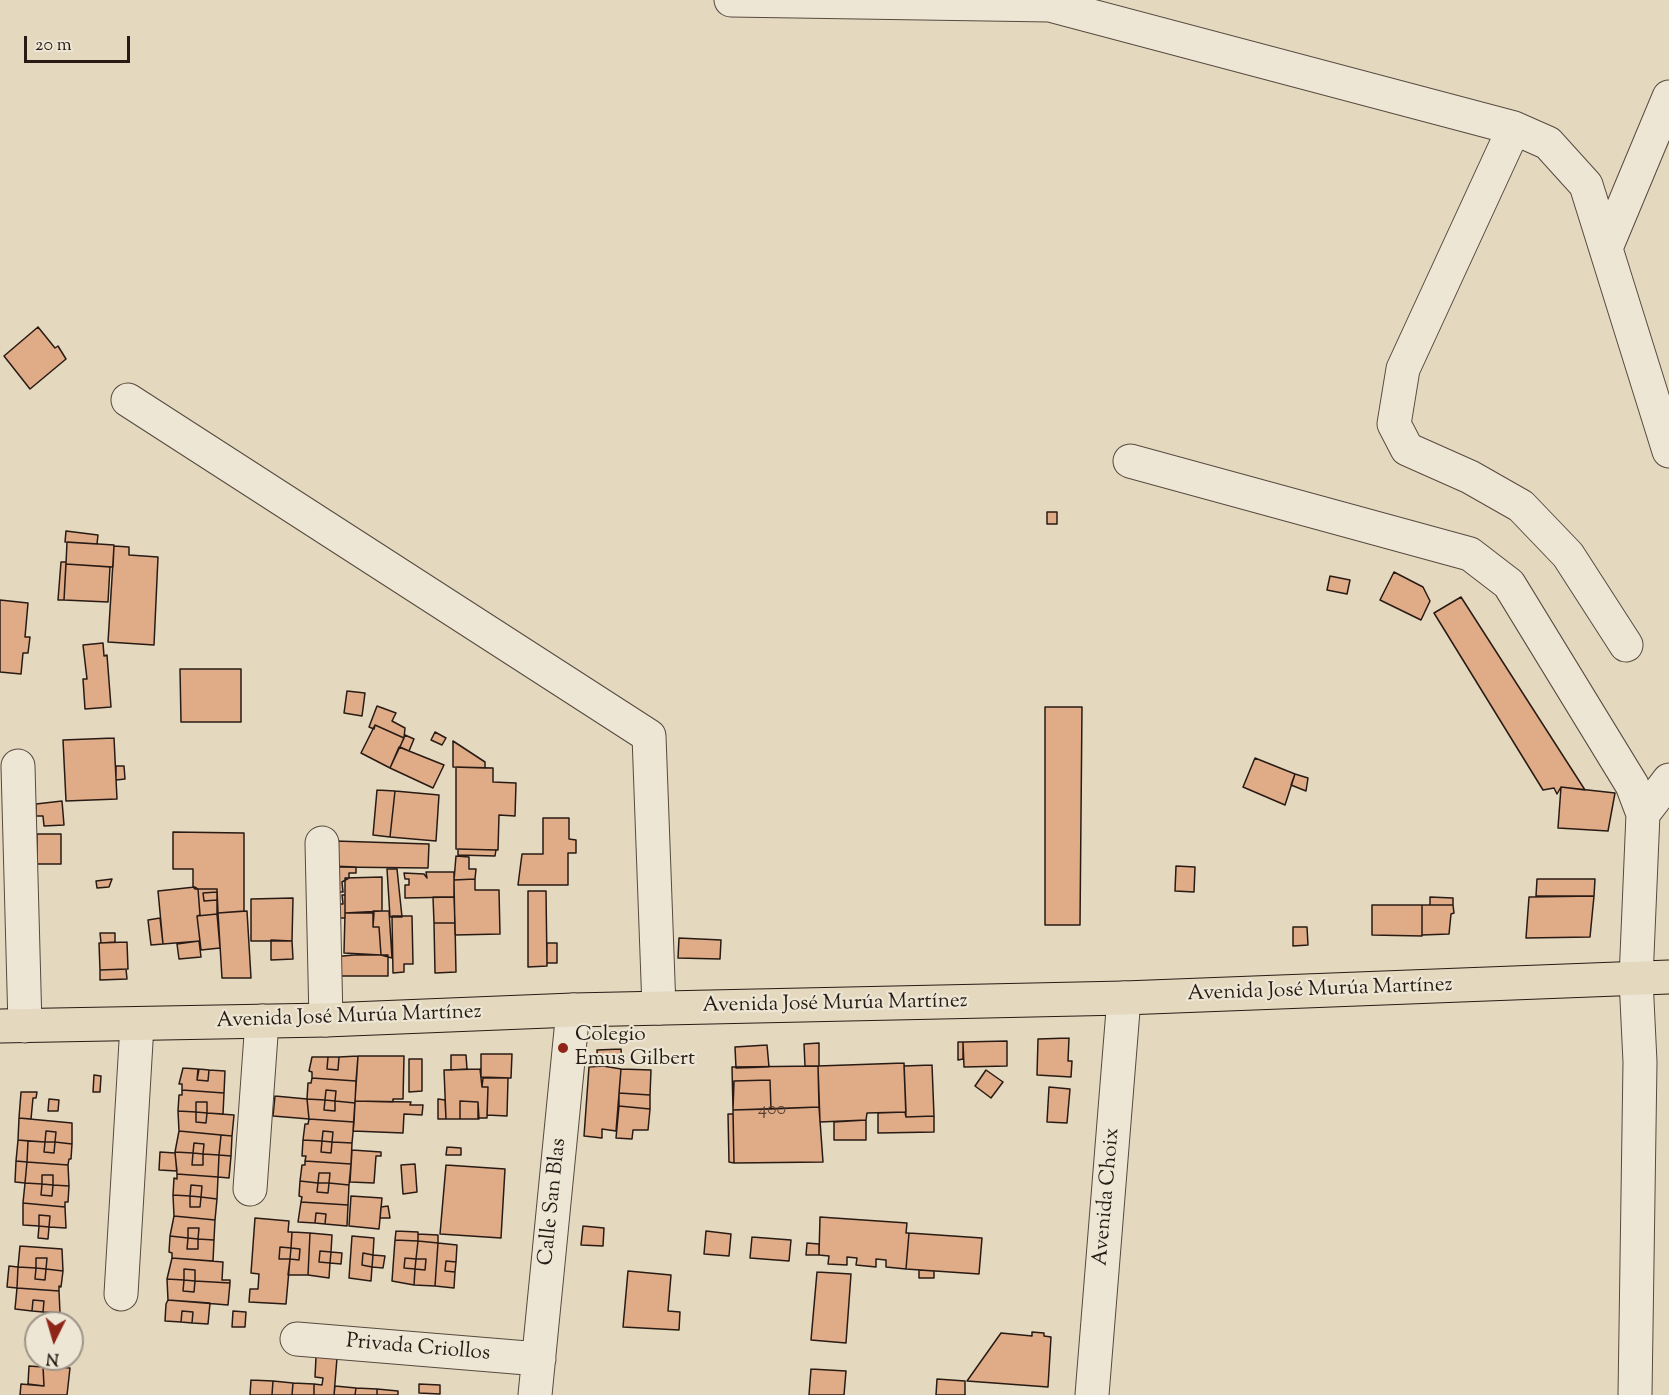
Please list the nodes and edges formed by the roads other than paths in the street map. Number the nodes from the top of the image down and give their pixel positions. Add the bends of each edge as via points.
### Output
1 (731, 0) edge
2 (1669, 97) edge
3 (1514, 128) junction
4 (1606, 249) junction
5 (128, 400) dead end
6 (1669, 451) edge
7 (1130, 462) dead end
8 (1626, 645) dead end
9 (18, 766) dead end
10 (1669, 780) edge
11 (1643, 814) junction
12 (322, 843) dead end
13 (1669, 977) edge
14 (1636, 979) junction
15 (1124, 998) junction
16 (659, 1008) junction
17 (573, 1010) junction
18 (326, 1020) junction
19 (262, 1021) junction
20 (137, 1025) junction
21 (13, 1026) edge
22 (250, 1189) dead end
23 (121, 1294) dead end
24 (297, 1339) dead end
25 (539, 1359) junction
26 (535, 1395) edge
27 (1092, 1395) edge
28 (1635, 1395) edge

1 - 3 street via 1050,5
2 - 4 street
3 - 4 street via 1548,142 1586,185
3 - 8 street via 1403,369 1394,424 1407,449 1470,477 1521,506 1568,555
4 - 6 street
5 - 16 street via 649,736
7 - 11 street via 1470,554 1509,584 1632,785
9 - 21 street
10 - 11 street
11 - 14 street
12 - 18 street
13 - 14 main road, Avenida José Murúa Martínez
14 - 15 main road, Avenida José Murúa Martínez
14 - 28 street via 1640,1062
15 - 16 main road, Avenida José Murúa Martínez
15 - 27 street, Avenida Choix
16 - 17 main road, Avenida José Murúa Martínez
17 - 18 main road, Avenida José Murúa Martínez
17 - 25 street, Calle San Blas
18 - 19 main road, Avenida José Murúa Martínez
19 - 20 main road, Avenida José Murúa Martínez
19 - 22 street
20 - 21 main road, Avenida José Murúa Martínez
20 - 23 street
24 - 25 street, Privada Criollos
25 - 26 street, Calle San Blas

